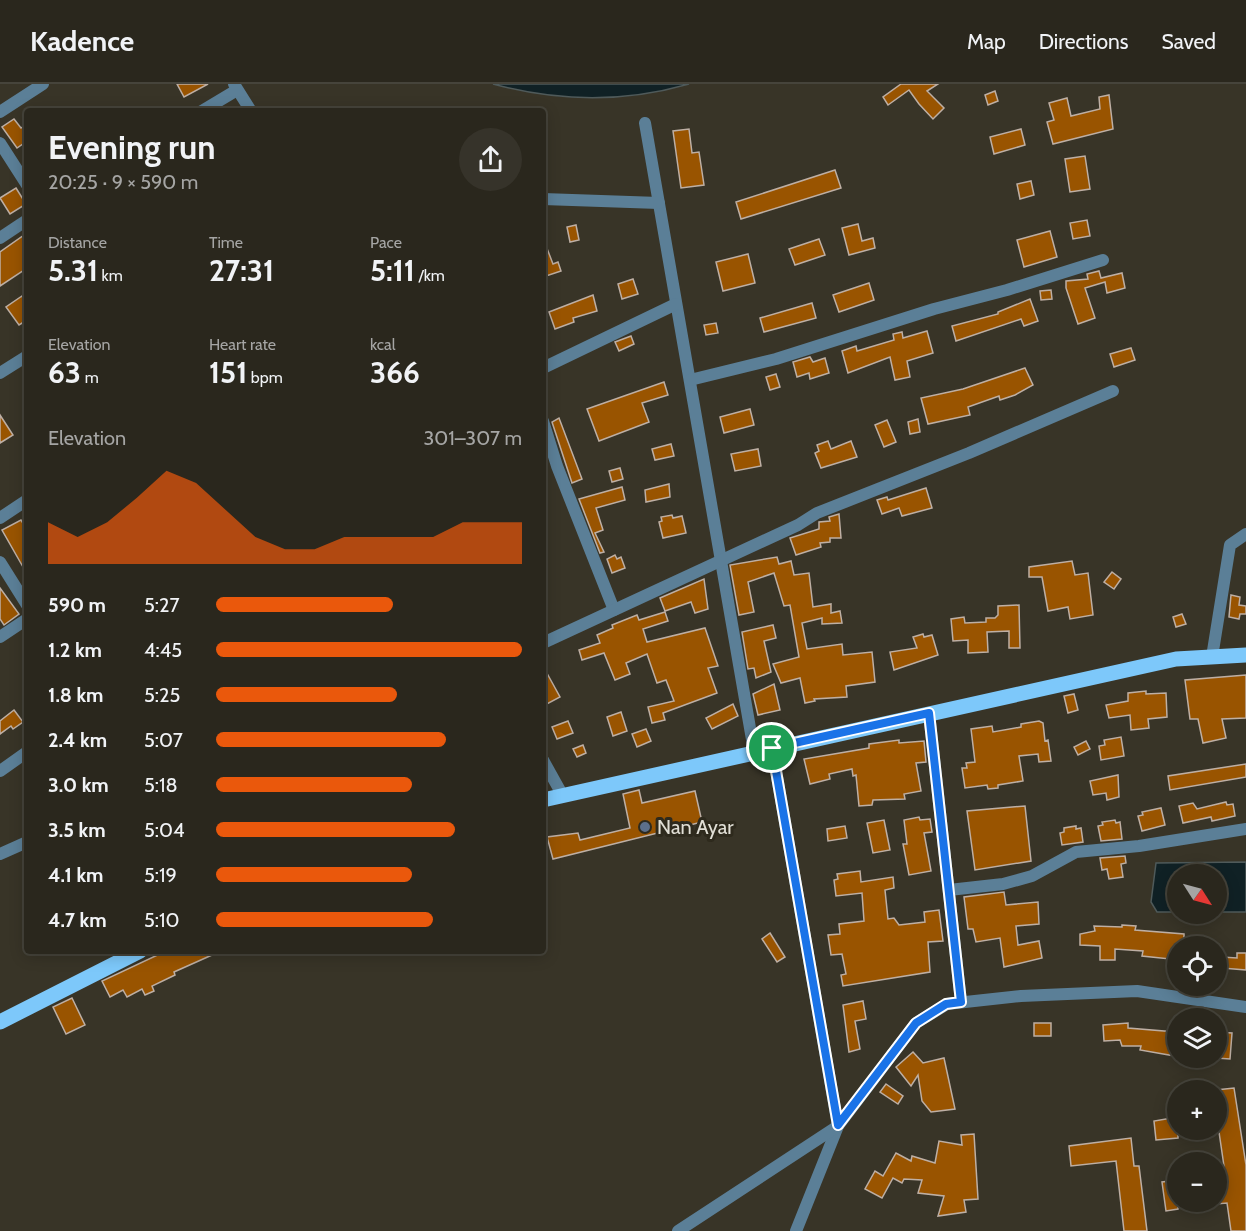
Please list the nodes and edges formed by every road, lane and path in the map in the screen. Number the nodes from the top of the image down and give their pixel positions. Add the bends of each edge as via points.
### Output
1 (43, 84) edge
2 (235, 87) edge
3 (206, 108) edge
4 (249, 108) edge
5 (0, 112) edge
6 (645, 123) dead end
7 (0, 143) edge
8 (24, 180) edge
9 (546, 199) edge
10 (659, 203) junction
11 (24, 222) edge
12 (0, 238) edge
13 (1103, 260) dead end
14 (676, 304) junction
15 (24, 358) edge
16 (546, 367) edge
17 (0, 373) edge
18 (690, 380) junction
19 (1113, 391) dead end
20 (546, 430) edge
21 (24, 502) edge
22 (0, 518) edge
23 (1246, 534) edge
24 (721, 560) junction
25 (0, 562) edge
26 (24, 600) edge
27 (614, 610) junction
28 (24, 621) edge
29 (0, 637) edge
30 (546, 642) edge
31 (1246, 655) edge
32 (1212, 657) junction
33 (929, 713) junction
34 (772, 748) junction
35 (754, 752) junction
36 (24, 754) edge
37 (546, 765) edge
38 (0, 771) edge
39 (563, 796) junction
40 (546, 799) edge
41 (1246, 829) edge
42 (24, 843) edge
43 (0, 854) edge
44 (949, 890) junction
45 (134, 954) edge
46 (961, 1002) junction
47 (1246, 1007) edge
48 (0, 1022) edge
49 (838, 1125) junction
50 (678, 1231) edge
51 (796, 1231) edge

1 - 5 street
2 - 3 street
2 - 4 street
6 - 10 street
7 - 8 street
9 - 10 street
10 - 14 street
11 - 12 street
13 - 18 street via 776,359
14 - 16 street
14 - 18 street
15 - 17 street
18 - 24 street
19 - 24 street via 816,513
20 - 27 street
21 - 22 street
23 - 32 street via 1230,545
24 - 27 street
24 - 35 street
25 - 26 street
27 - 30 street
28 - 29 street
31 - 32 main road
32 - 33 main road via 1176,659
33 - 34 main road
33 - 44 street
34 - 35 main road
34 - 49 street
35 - 39 main road
36 - 38 street
37 - 39 street
39 - 40 main road
41 - 44 street via 1076,852 1032,876 1003,884
42 - 43 street
44 - 46 street
45 - 48 main road
46 - 47 street via 1137,991
46 - 49 street via 946,1004 916,1023
49 - 50 street
49 - 51 street

